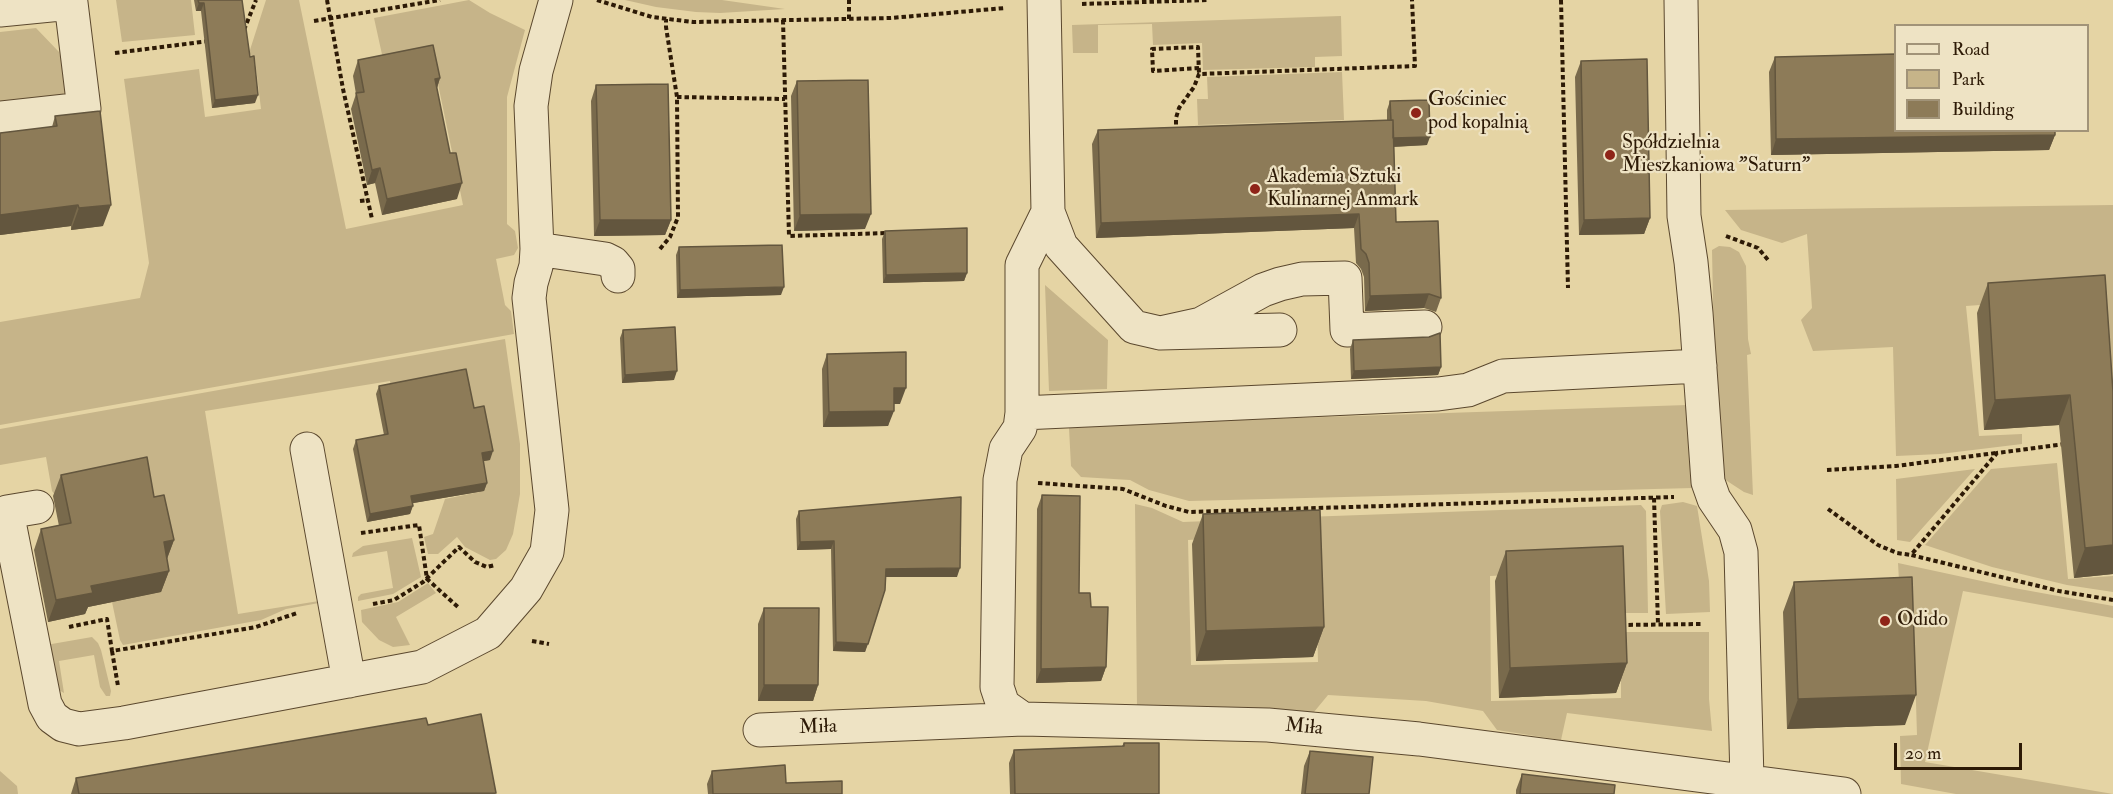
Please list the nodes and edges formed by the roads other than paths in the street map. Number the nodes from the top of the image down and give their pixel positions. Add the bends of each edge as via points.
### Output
1 (556, 0) edge
2 (1044, 0) edge
3 (1681, 0) edge
4 (0, 10) edge
5 (0, 118) edge
6 (1048, 212) junction
7 (537, 249) junction
8 (618, 276) dead end
9 (1425, 327) dead end
10 (1280, 330) dead end
11 (1160, 333) junction
12 (1700, 366) junction
13 (1022, 413) junction
14 (307, 449) dead end
15 (37, 507) dead end
16 (349, 681) junction
17 (1023, 719) junction
18 (760, 730) dead end
19 (1747, 780) junction
20 (1844, 794) edge

1 - 7 street via 536,71 531,106
2 - 6 street
3 - 12 street via 1684,216
4 - 5 street via 71,3 84,109
6 - 11 street via 1061,246 1134,327
6 - 13 street via 1022,265
7 - 8 street via 605,259 618,269
7 - 16 street via 529,298 552,510 547,552 526,589 488,633 422,667
9 - 11 street via 1347,330 1345,278 1280,284 1214,319
10 - 11 street
12 - 13 street via 1503,376 1468,390 1438,394
12 - 19 street via 1708,482 1714,499 1735,530 1741,552
13 - 17 street via 1020,428 1006,450 1000,480 997,687 1003,705
14 - 16 street
15 - 16 street via 7,512 45,704 52,717 63,725 79,729 124,723
17 - 18 street, Miła
17 - 19 street, Miła via 1268,725 1419,739
19 - 20 street, Miła

